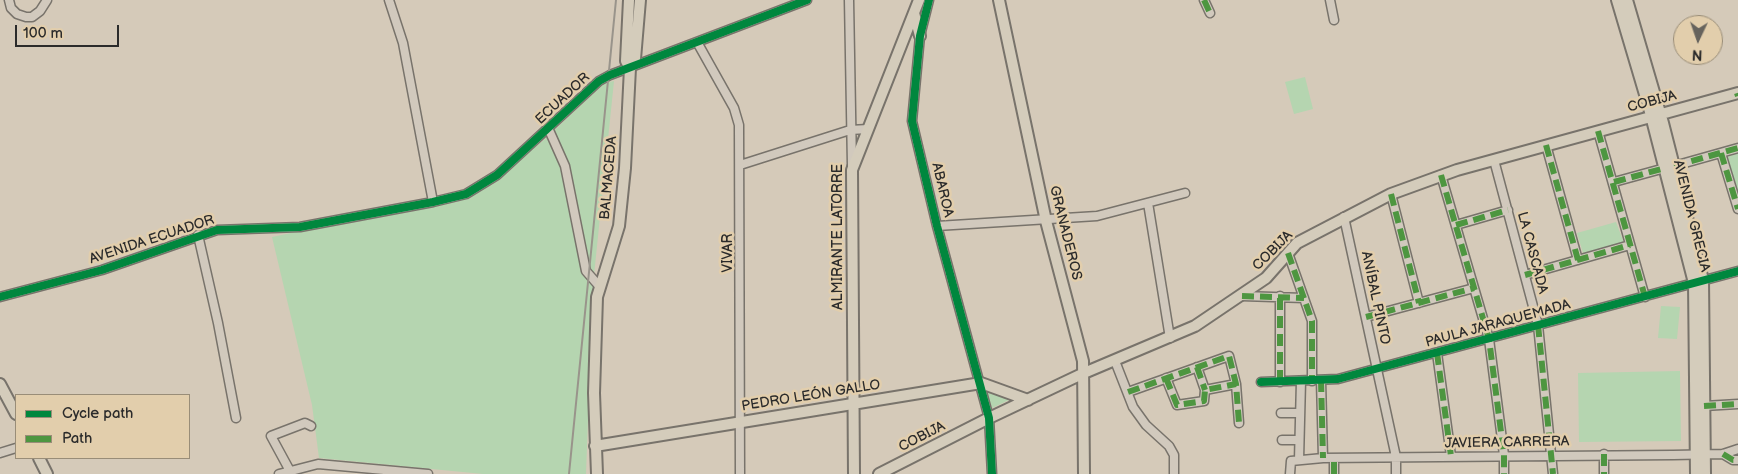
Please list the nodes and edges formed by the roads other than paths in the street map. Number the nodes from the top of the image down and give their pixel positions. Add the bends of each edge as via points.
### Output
1 (9, 0) edge
2 (48, 0) edge
3 (389, 0) edge
4 (630, 0) edge
5 (640, 0) edge
6 (807, 0) edge
7 (849, 0) edge
8 (919, 0) edge
9 (929, 0) edge
10 (999, 0) edge
11 (1204, 0) edge
12 (1330, 0) edge
13 (1617, 0) edge
14 (1627, 0) edge
15 (914, 13) junction
16 (1210, 13) dead end
17 (1334, 20) dead end
18 (920, 36) junction
19 (696, 42) junction
20 (630, 68) junction
21 (1738, 94) edge
22 (1656, 115) junction
23 (868, 128) junction
24 (549, 130) junction
25 (850, 130) junction
26 (1598, 131) junction
27 (1546, 145) junction
28 (1738, 148) edge
29 (1721, 153) junction
30 (1494, 160) junction
31 (740, 165) junction
32 (1669, 167) junction
33 (852, 170) junction
34 (1441, 175) junction
35 (1614, 182) junction
36 (1185, 193) dead end
37 (1391, 194) junction
38 (433, 202) junction
39 (1148, 202) junction
40 (1738, 209) edge
41 (1508, 210) junction
42 (1344, 217) junction
43 (1046, 221) junction
44 (1456, 225) junction
45 (938, 226) junction
46 (198, 235) junction
47 (1630, 245) junction
48 (1288, 253) junction
49 (1578, 260) junction
50 (1738, 271) edge
51 (1525, 275) junction
52 (1699, 282) junction
53 (600, 287) junction
54 (1474, 288) junction
55 (0, 296) edge
56 (1242, 296) junction
57 (1280, 296) junction
58 (1645, 297) junction
59 (1304, 298) junction
60 (1419, 303) junction
61 (1366, 317) junction
62 (1538, 326) junction
63 (1170, 338) junction
64 (1489, 339) junction
65 (1437, 353) junction
66 (1115, 361) junction
67 (1197, 367) junction
68 (1377, 369) junction
69 (1084, 373) junction
70 (1166, 378) junction
71 (1316, 380) junction
72 (1301, 381) junction
73 (1261, 382) dead end
74 (1280, 382) junction
75 (980, 383) junction
76 (0, 384) edge
77 (1236, 384) junction
78 (1205, 390) junction
79 (1128, 392) junction
80 (1028, 400) junction
81 (852, 404) junction
82 (1738, 404) edge
83 (1704, 406) junction
84 (15, 412) edge
85 (1282, 413) dead end
86 (1300, 413) junction
87 (236, 418) dead end
88 (989, 418) junction
89 (740, 422) junction
90 (1239, 424) dead end
91 (311, 426) dead end
92 (1282, 440) dead end
93 (1300, 440) junction
94 (595, 446) junction
95 (15, 448) edge
96 (1738, 449) edge
97 (0, 453) edge
98 (1604, 454) junction
99 (1700, 454) junction
100 (1723, 454) junction
101 (1451, 456) junction
102 (1504, 456) junction
103 (1552, 456) junction
104 (1396, 457) junction
105 (1323, 458) junction
106 (1334, 458) junction
107 (40, 459) edge
108 (1299, 460) junction
109 (1738, 460) edge
110 (318, 464) junction
111 (290, 471) junction
112 (380, 472) edge
113 (47, 474) edge
114 (279, 474) edge
115 (317, 474) edge
116 (428, 474) edge
117 (592, 474) edge
118 (597, 474) edge
119 (740, 474) edge
120 (854, 474) edge
121 (879, 474) edge
122 (992, 474) edge
123 (1084, 474) edge
124 (1174, 474) edge
125 (1290, 474) edge
126 (1334, 474) edge
127 (1396, 474) edge
128 (1504, 474) edge
129 (1553, 474) edge
130 (1604, 474) edge
131 (1696, 474) edge
132 (1705, 474) edge

1 - 2 street via 17,14 26,17 40,11
3 - 38 street via 403,43
4 - 20 main road, BALMACEDA via 626,63
5 - 20 main road, BALMACEDA via 635,59
6 - 19 street, ECUADOR
7 - 25 street, ALMIRANTE LATORRE
8 - 15 main road
9 - 18 street, ABAROA
10 - 43 main road, GRANADEROS
11 - 16 street
12 - 17 street
13 - 22 main road, AVENIDA GRECIA
14 - 22 main road, AVENIDA GRECIA
15 - 18 main road
15 - 23 main road
18 - 45 street, ABAROA via 912,121
19 - 20 street, ECUADOR
19 - 31 street, VIVAR via 734,108 739,126
20 - 24 street, ECUADOR via 599,81
20 - 53 main road, BALMACEDA via 623,198 619,226
21 - 22 main road, COBIJA
22 - 26 main road, COBIJA
22 - 32 main road, AVENIDA GRECIA
23 - 25 street
23 - 33 main road
24 - 38 street, ECUADOR via 483,186
24 - 53 street via 565,166 586,271
25 - 31 street
25 - 33 street, ALMIRANTE LATORRE
26 - 27 main road, COBIJA
26 - 35 street
27 - 30 main road, COBIJA
27 - 49 street
28 - 29 street
29 - 32 street
29 - 40 street
30 - 34 main road, COBIJA
30 - 41 street, LA CASCADA
31 - 89 street, VIVAR
32 - 35 street
32 - 52 main road, AVENIDA GRECIA
33 - 81 main road, ALMIRANTE LATORRE
34 - 37 main road, COBIJA
34 - 44 street
35 - 47 street
36 - 39 street
37 - 42 main road, COBIJA
37 - 60 street
38 - 46 street, AVENIDA ECUADOR via 300,227 217,230
39 - 43 street via 1097,216
39 - 63 street
41 - 44 street
41 - 51 street, LA CASCADA
42 - 48 main road, COBIJA via 1297,243
42 - 61 street, ANÍBAL PINTO
43 - 45 street
43 - 69 main road, GRANADEROS
44 - 54 street
45 - 75 street, ABAROA
46 - 55 street, AVENIDA ECUADOR via 102,270
46 - 87 street
47 - 49 street
47 - 58 street
48 - 56 main road, COBIJA via 1266,278
48 - 59 street
49 - 51 street
50 - 52 street, PAULA JARAQUEMADA
51 - 62 street, LA CASCADA
52 - 58 street, PAULA JARAQUEMADA
52 - 83 main road, AVENIDA GRECIA
52 - 99 main road, AVENIDA GRECIA
53 - 94 main road, BALMACEDA via 596,316
54 - 60 street
54 - 64 street
56 - 57 street
56 - 63 main road, COBIJA
57 - 59 street
57 - 74 street
58 - 62 street, PAULA JARAQUEMADA
59 - 71 street via 1312,322
60 - 61 street
61 - 68 street, ANÍBAL PINTO
62 - 64 street, PAULA JARAQUEMADA
62 - 103 street, LA CASCADA
63 - 66 main road, COBIJA
64 - 65 street, PAULA JARAQUEMADA
64 - 102 street
65 - 68 street, PAULA JARAQUEMADA
65 - 101 street
66 - 69 main road, COBIJA
66 - 79 street
67 - 70 street
67 - 77 street via 1229,356
67 - 78 street
68 - 71 street, PAULA JARAQUEMADA via 1338,380
68 - 104 street, ANÍBAL PINTO
69 - 80 main road, COBIJA
69 - 123 main road, GRANADEROS
70 - 78 street via 1177,405 1204,401
70 - 79 street
71 - 72 street, PAULA JARAQUEMADA
71 - 105 street
72 - 74 street, PAULA JARAQUEMADA
72 - 86 street
73 - 74 street, PAULA JARAQUEMADA
75 - 80 main road, PEDRO LEÓN GALLO
75 - 81 main road, PEDRO LEÓN GALLO
75 - 88 street, ABAROA
76 - 84 main road
77 - 78 street
77 - 90 street
79 - 124 street via 1133,407 1146,425 1169,446 1174,455
80 - 88 main road, COBIJA
81 - 89 main road, PEDRO LEÓN GALLO
81 - 120 main road, ALMIRANTE LATORRE
82 - 83 street
83 - 99 main road, AVENIDA GRECIA
85 - 86 street
86 - 93 street
88 - 121 main road, COBIJA
88 - 122 street, ABAROA
89 - 94 main road, PEDRO LEÓN GALLO
89 - 119 street, VIVAR
91 - 111 street via 305,424 271,436
92 - 93 street
93 - 108 street
94 - 117 main road, BALMACEDA
94 - 118 main road, BALMACEDA
95 - 97 street
96 - 100 street, JAVIERA CARRERA
98 - 99 street, JAVIERA CARRERA
98 - 103 street, JAVIERA CARRERA
98 - 130 street
99 - 100 street, JAVIERA CARRERA
99 - 131 main road, AVENIDA GRECIA
99 - 132 main road, AVENIDA GRECIA
100 - 109 street, JAVIERA CARRERA
101 - 102 street, JAVIERA CARRERA
101 - 104 street, JAVIERA CARRERA
102 - 103 street, JAVIERA CARRERA
102 - 128 street
103 - 129 street, LA CASCADA
104 - 106 street, JAVIERA CARRERA
104 - 127 street, ANÍBAL PINTO
105 - 106 street, JAVIERA CARRERA
105 - 108 street, JAVIERA CARRERA
106 - 126 street
107 - 113 main road
108 - 125 street, JAVIERA CARRERA via 1291,460
110 - 111 street
110 - 112 street
110 - 115 street
111 - 114 street
112 - 116 street

